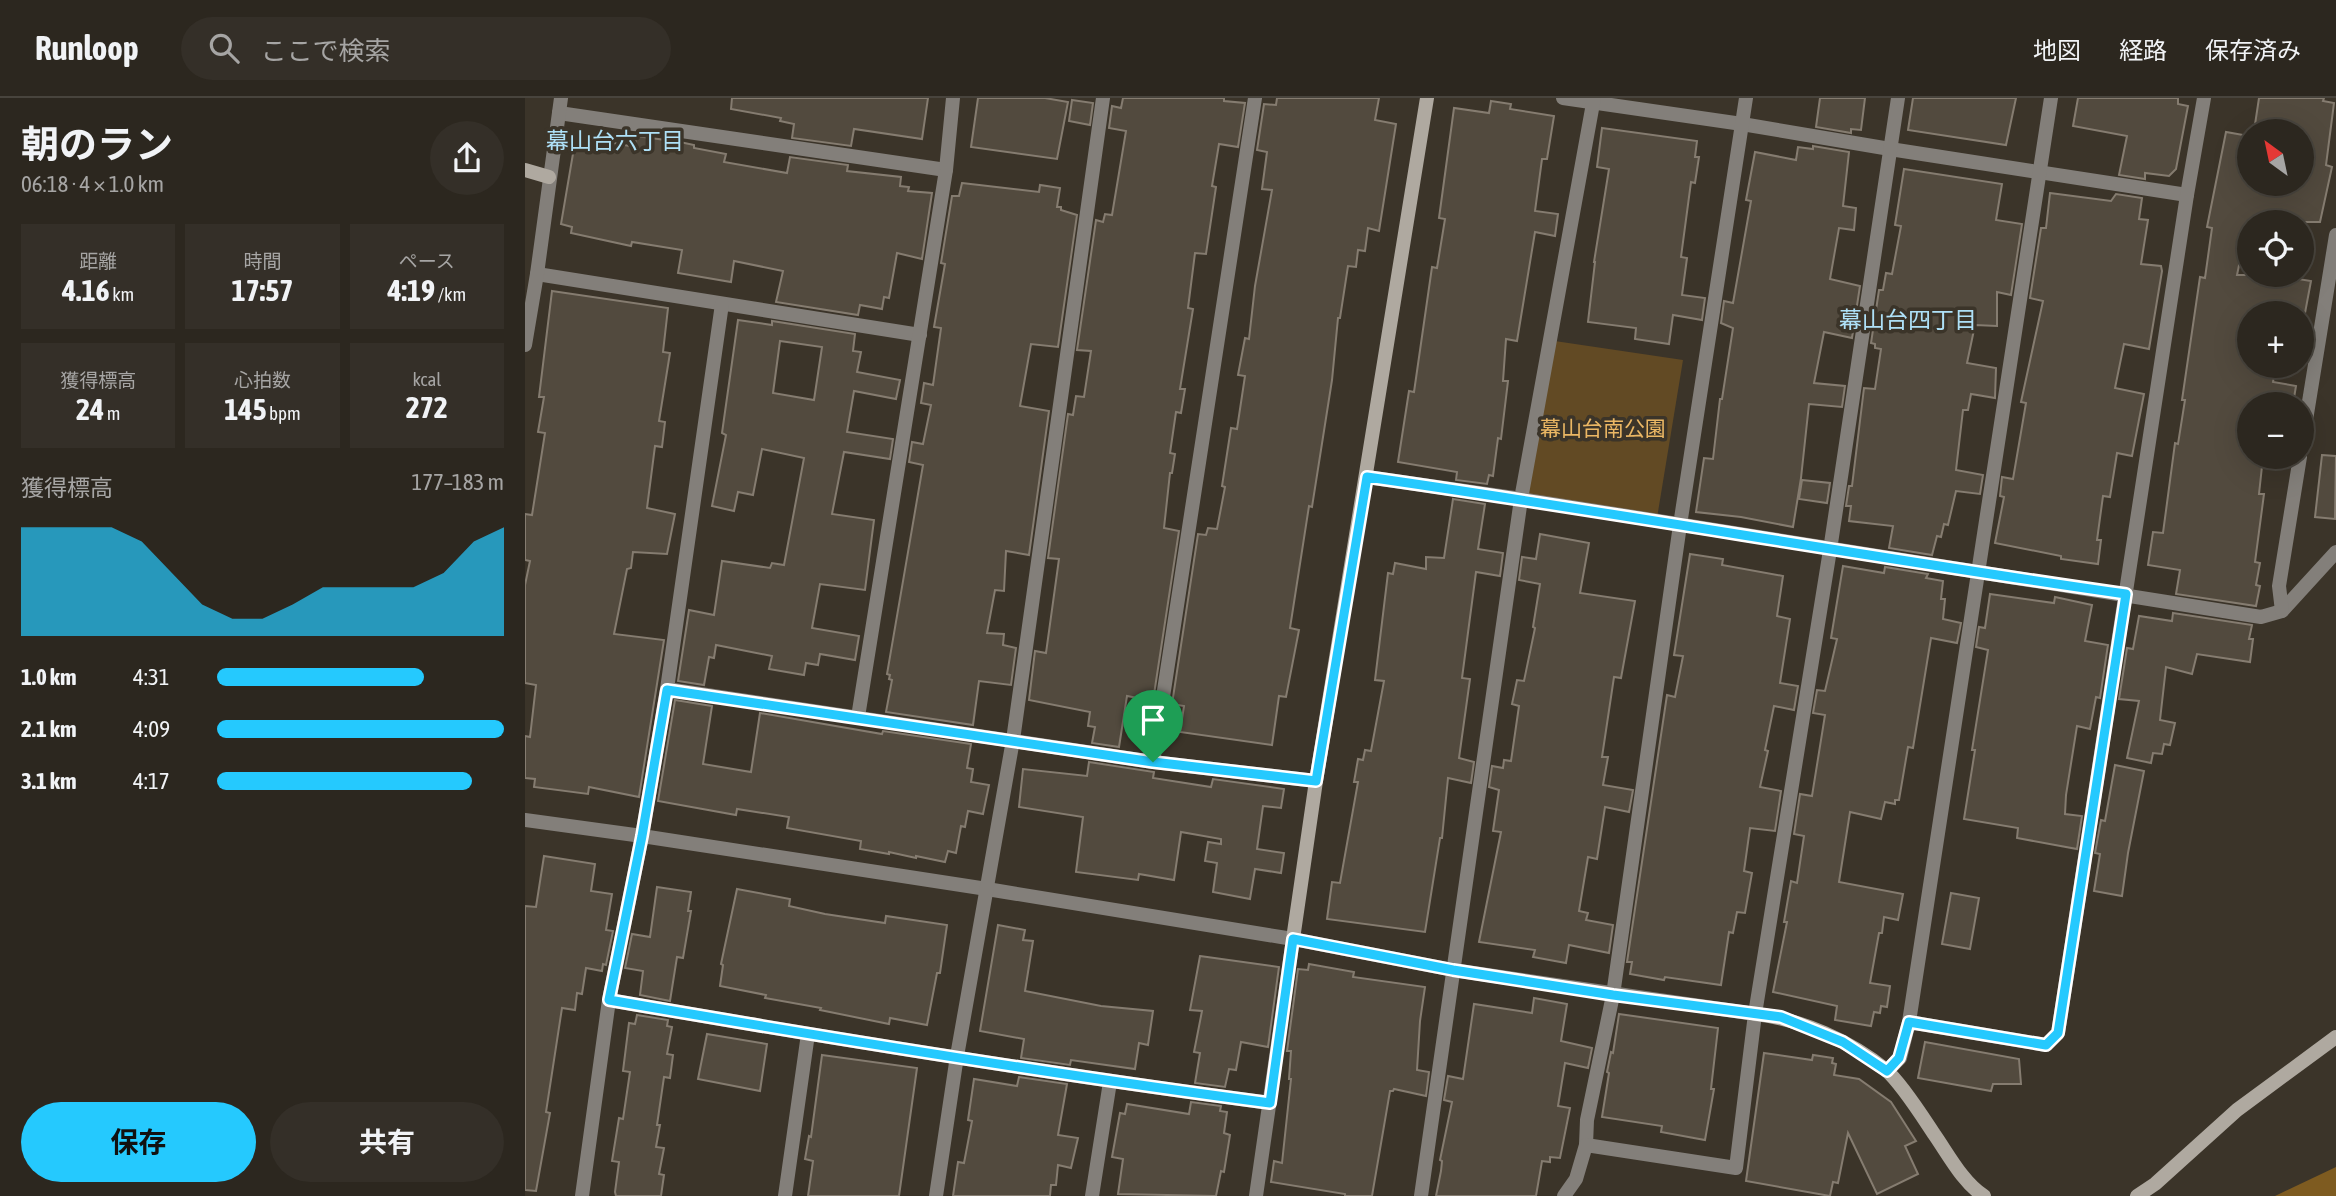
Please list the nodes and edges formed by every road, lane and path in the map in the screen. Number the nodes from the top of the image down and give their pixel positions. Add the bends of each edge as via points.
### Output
1 (953, 98) edge
2 (1103, 98) edge
3 (1255, 98) edge
4 (1427, 98) edge
5 (1563, 98) edge
6 (1746, 98) edge
7 (1898, 98) edge
8 (2051, 98) edge
9 (2204, 98) edge
10 (1594, 100) edge
11 (560, 105) edge
12 (1742, 124) junction
13 (1890, 149) junction
14 (525, 170) edge
15 (946, 170) junction
16 (2039, 172) junction
17 (549, 177) junction
18 (2187, 195) junction
19 (2336, 235) edge
20 (537, 274) junction
21 (722, 304) junction
22 (920, 335) junction
23 (525, 345) edge
24 (2310, 392) edge
25 (2298, 469) edge
26 (1367, 477) junction
27 (1521, 499) junction
28 (1680, 525) junction
29 (1829, 550) junction
30 (2336, 552) edge
31 (1979, 573) junction
32 (2126, 594) junction
33 (2282, 611) junction
34 (667, 690) junction
35 (858, 717) junction
36 (1013, 740) junction
37 (1153, 762) junction
38 (1316, 781) junction
39 (525, 820) edge
40 (642, 836) junction
41 (987, 889) junction
42 (1293, 939) junction
43 (1453, 970) junction
44 (1613, 995) junction
45 (609, 1000) junction
46 (1755, 1014) junction
47 (1909, 1022) junction
48 (808, 1034) junction
49 (2336, 1037) edge
50 (957, 1056) junction
51 (1887, 1071) junction
52 (1109, 1082) junction
53 (1270, 1103) junction
54 (1586, 1145) junction
55 (582, 1196) edge
56 (785, 1196) edge
57 (936, 1196) edge
58 (1092, 1196) edge
59 (1256, 1196) edge
60 (1421, 1196) edge
61 (1564, 1196) edge
62 (1984, 1196) edge
63 (2137, 1196) edge

1 - 15 street
2 - 36 street
3 - 37 street
4 - 26 street
5 - 10 street
6 - 12 street
7 - 13 street
8 - 16 street
9 - 18 street
10 - 12 street
10 - 27 street
11 - 15 street
11 - 17 street
12 - 13 street
12 - 28 street
13 - 16 street
13 - 29 street
14 - 17 street
15 - 22 street
16 - 18 street
16 - 31 street
17 - 20 street
18 - 32 street
19 - 24 street
20 - 21 street
20 - 23 street
21 - 22 street
21 - 34 street
22 - 35 street
25 - 33 street via 2279,586
26 - 27 street
26 - 38 street
27 - 28 street
27 - 43 street
28 - 29 street
28 - 44 street
29 - 31 street
29 - 46 street
30 - 33 street
31 - 32 street
31 - 47 street
32 - 33 street via 2261,617
32 - 47 street via 2058,1033 2046,1045
34 - 35 street
34 - 40 street
35 - 36 street
36 - 37 street
36 - 41 street
37 - 38 street
38 - 42 street
39 - 40 street
40 - 41 street
40 - 45 street
41 - 42 street
41 - 50 street
42 - 43 street
42 - 53 street
43 - 44 street
43 - 60 street
44 - 46 street
44 - 54 street
45 - 48 street
45 - 55 street
46 - 51 street via 1781,1017 1843,1042
46 - 54 street via 1736,1168
47 - 51 street via 1899,1058
48 - 50 street
48 - 56 street
49 - 63 street via 2237,1110
50 - 52 street
50 - 57 street
51 - 62 street
52 - 53 street
52 - 58 street
53 - 59 street
54 - 61 street via 1576,1179

